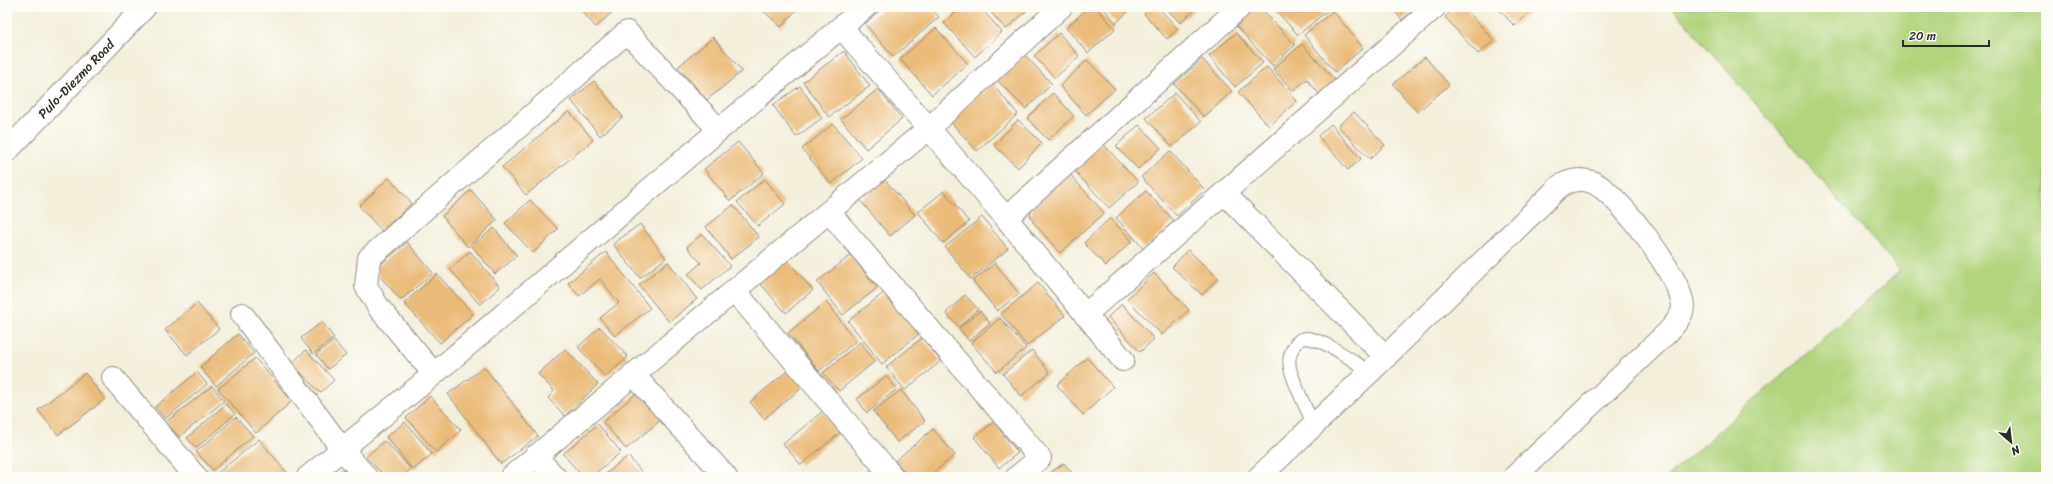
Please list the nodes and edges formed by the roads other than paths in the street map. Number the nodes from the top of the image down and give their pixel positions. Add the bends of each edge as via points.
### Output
1 (145, 7) edge
2 (866, 7) edge
3 (1061, 7) edge
4 (1240, 7) edge
5 (1435, 7) edge
6 (842, 28) junction
7 (929, 128) junction
8 (719, 130) junction
9 (7, 151) edge
10 (1224, 193) junction
11 (828, 212) junction
12 (1006, 218) junction
13 (734, 290) junction
14 (242, 314) dead end
15 (1085, 315) junction
16 (1386, 356) junction
17 (1123, 360) dead end
18 (1370, 372) junction
19 (434, 374) junction
20 (633, 374) junction
21 (113, 378) dead end
22 (1314, 426) junction
23 (342, 449) junction
24 (535, 456) junction
25 (196, 477) edge
26 (308, 477) edge
27 (366, 477) edge
28 (511, 477) edge
29 (555, 477) edge
30 (726, 477) edge
31 (893, 477) edge
32 (1017, 477) edge
33 (1258, 477) edge
34 (1514, 477) edge

1 - 9 street, Pulo-Diezmo Road
2 - 6 street
3 - 7 street
4 - 12 street
5 - 10 street
6 - 7 street
6 - 8 street
7 - 11 street
7 - 12 street
8 - 19 street
8 - 19 street via 627,32 369,258 366,286 379,308
10 - 15 street
10 - 16 street
11 - 13 street
11 - 32 street via 1040,458
12 - 15 street
13 - 20 street
13 - 31 street
14 - 23 street
15 - 17 street
16 - 18 street
16 - 34 street via 1560,186 1573,179 1592,182 1601,187 1623,208 1661,257 1679,291 1683,309 1668,332
18 - 22 street
18 - 22 lane via 1314,340 1306,338 1296,342 1290,352 1291,372
19 - 23 street
20 - 24 street
20 - 30 street
21 - 25 street
22 - 33 street
23 - 26 street
23 - 27 street
24 - 28 street
24 - 29 street

